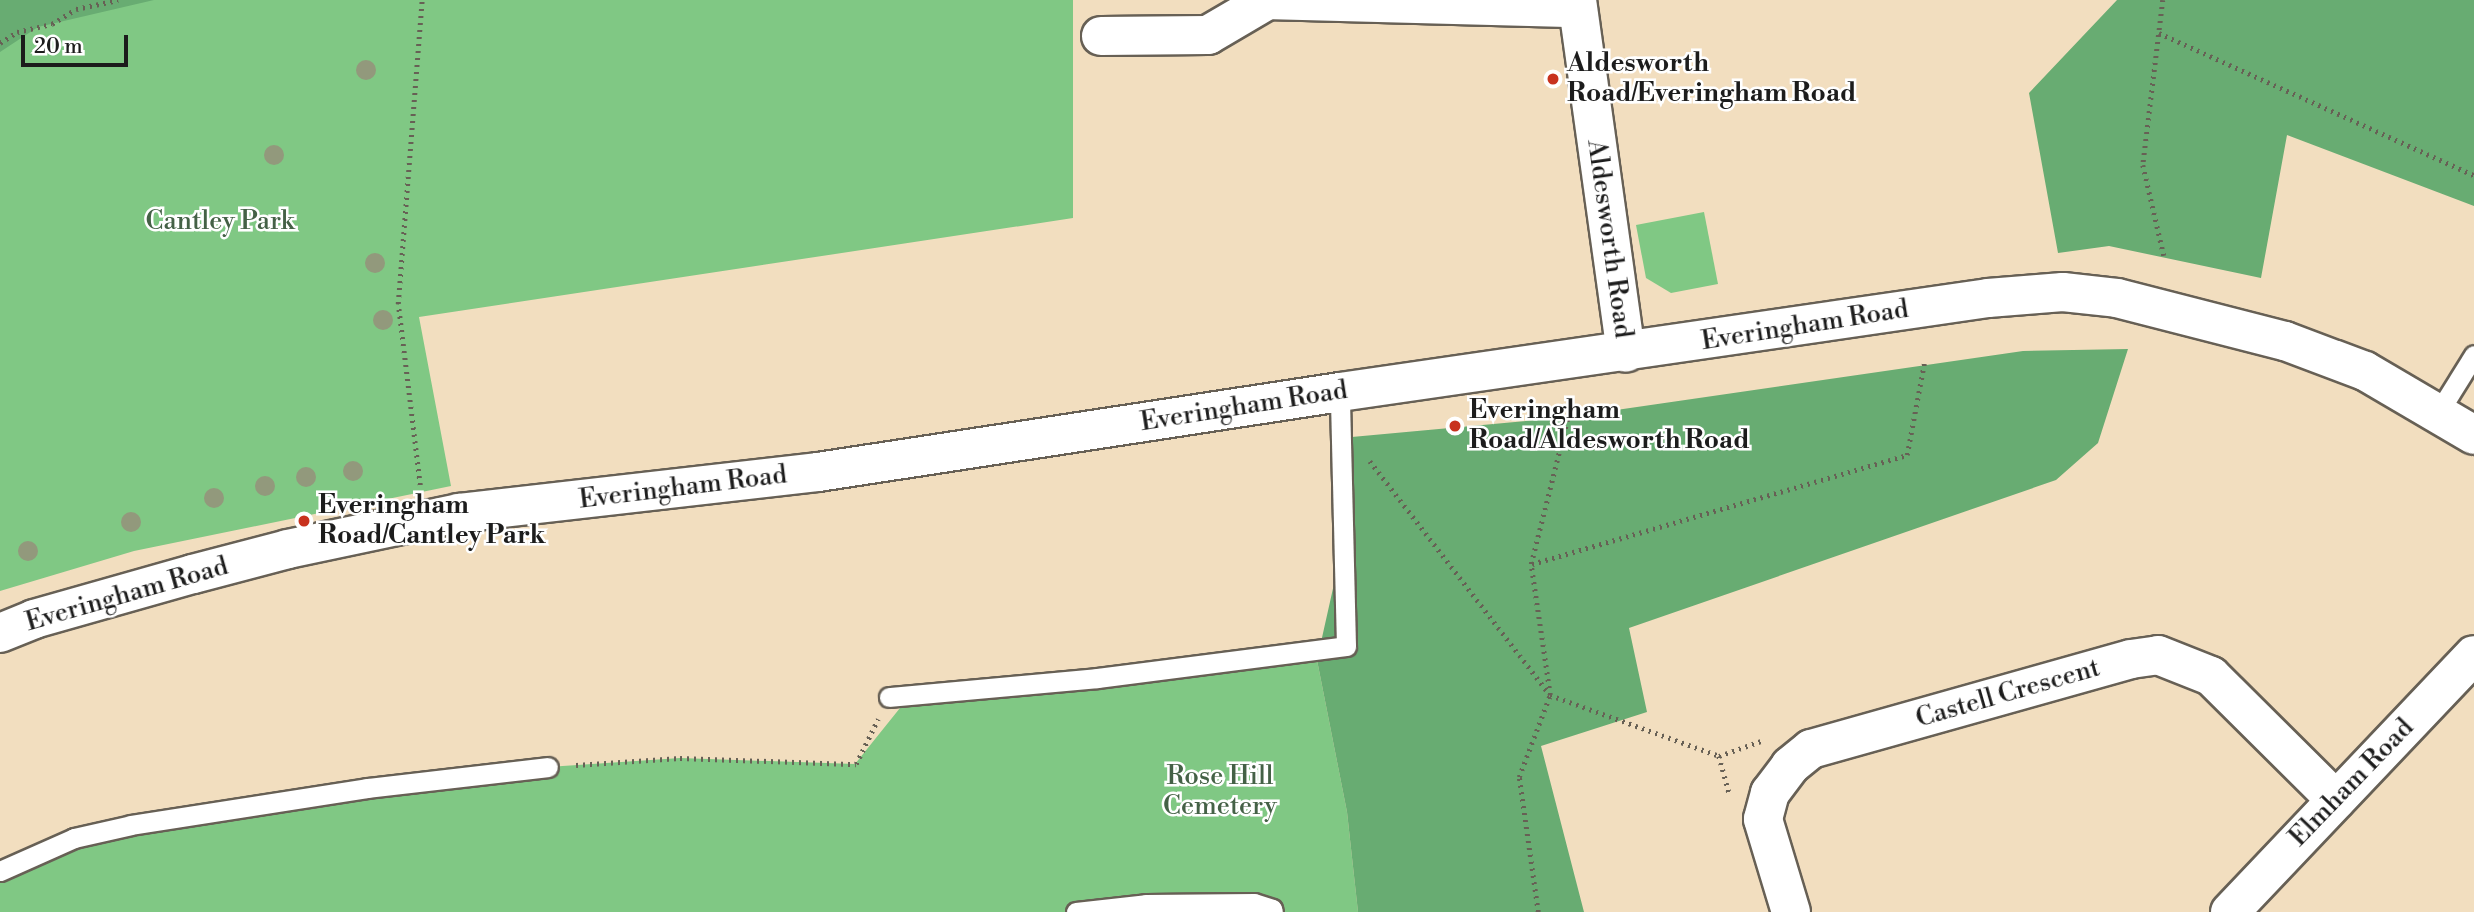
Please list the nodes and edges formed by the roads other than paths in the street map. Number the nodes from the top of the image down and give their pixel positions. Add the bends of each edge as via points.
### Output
1 (1266, 1) edge
2 (1577, 4) edge
3 (1101, 36) dead end
4 (1626, 353) junction
5 (2474, 355) edge
6 (1340, 407) junction
7 (2438, 413) junction
8 (2474, 435) edge
9 (0, 633) edge
10 (2474, 655) edge
11 (889, 696) road end
12 (548, 767) road end
13 (2336, 800) junction
14 (0, 871) edge
15 (1076, 912) edge
16 (1273, 912) edge
17 (1791, 912) edge
18 (2231, 912) edge

1 - 2 street
1 - 3 street via 1208,35
2 - 4 street, Aldesworth Road
4 - 6 street, Everingham Road
4 - 7 street, Everingham Road via 1988,298 2063,292 2117,298 2285,341 2365,371
5 - 7 lane
6 - 9 street, Everingham Road via 430,519 193,574
6 - 11 lane via 1346,646 1097,678
7 - 8 street, Everingham Road
10 - 13 street, Elmham Road
12 - 14 lane via 367,788 131,825 74,838
13 - 17 street, Castell Crescent via 2211,676 2158,655 2131,659 1811,749 1790,765 1770,793 1763,819
13 - 18 street, Elmham Road
15 - 16 lane via 1146,904 1254,903

